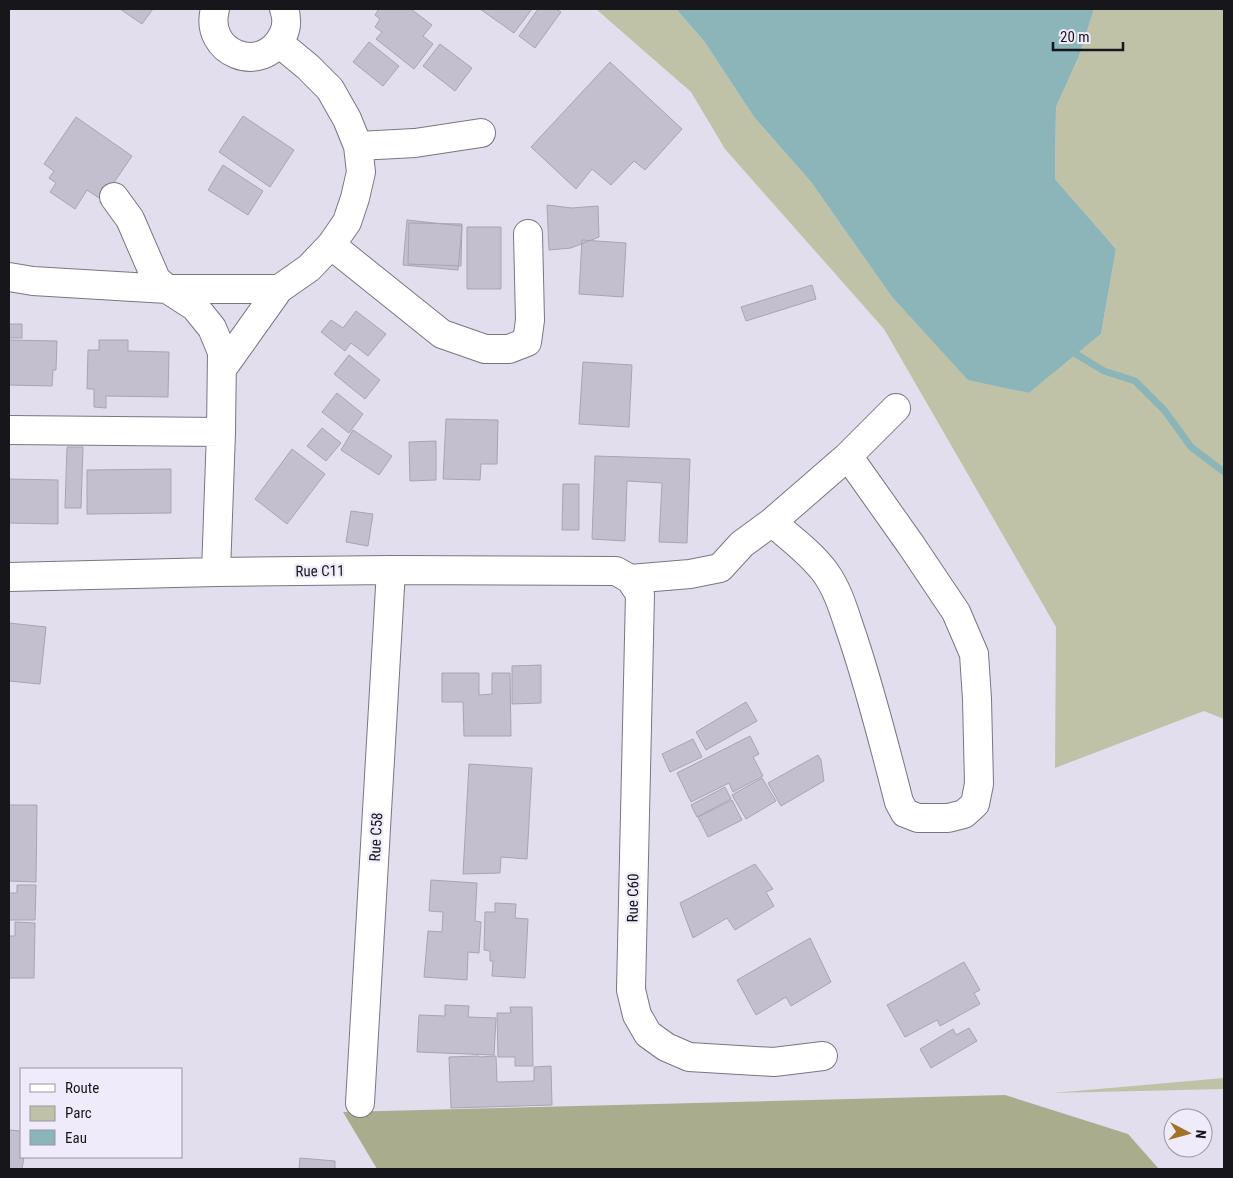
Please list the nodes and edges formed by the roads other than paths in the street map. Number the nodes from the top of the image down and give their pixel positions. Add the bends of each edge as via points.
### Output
1 (215, 9) edge
2 (284, 9) edge
3 (279, 43) junction
4 (481, 133) dead end
5 (358, 146) junction
6 (114, 197) dead end
7 (528, 234) dead end
8 (331, 245) junction
9 (9, 277) edge
10 (279, 288) junction
11 (167, 289) junction
12 (222, 369) junction
13 (896, 408) dead end
14 (9, 430) edge
15 (221, 432) junction
16 (848, 456) junction
17 (772, 522) junction
18 (391, 570) junction
19 (216, 572) junction
20 (9, 577) edge
21 (630, 579) junction
22 (823, 1056) dead end
23 (360, 1103) dead end

1 - 3 street via 213,25 218,39 228,50 241,56 255,57 269,52
2 - 3 street via 286,30
3 - 5 street via 330,89
4 - 5 street via 415,143
5 - 8 street via 361,172 355,198 347,222
6 - 11 street via 130,218 156,279
7 - 8 street via 530,320 527,342 509,350 485,348 442,334
8 - 10 street via 309,268
9 - 11 street
10 - 11 street
10 - 12 street
11 - 12 street via 195,307 212,328 222,352
12 - 15 street
13 - 16 street
14 - 15 street
15 - 19 street
16 - 17 street
16 - 17 street via 956,612 974,654 979,784 975,804 964,814 948,818 918,818 905,813 899,802 877,715 839,597 825,572 809,554
17 - 21 street via 742,544 720,568
18 - 19 street, Rue C11
18 - 21 street, Rue C11 via 616,571
18 - 23 street, Rue C58
19 - 20 street, Rue C11
21 - 22 street, Rue C60 via 640,594 631,990 637,1015 648,1034 666,1048 689,1057 774,1062

